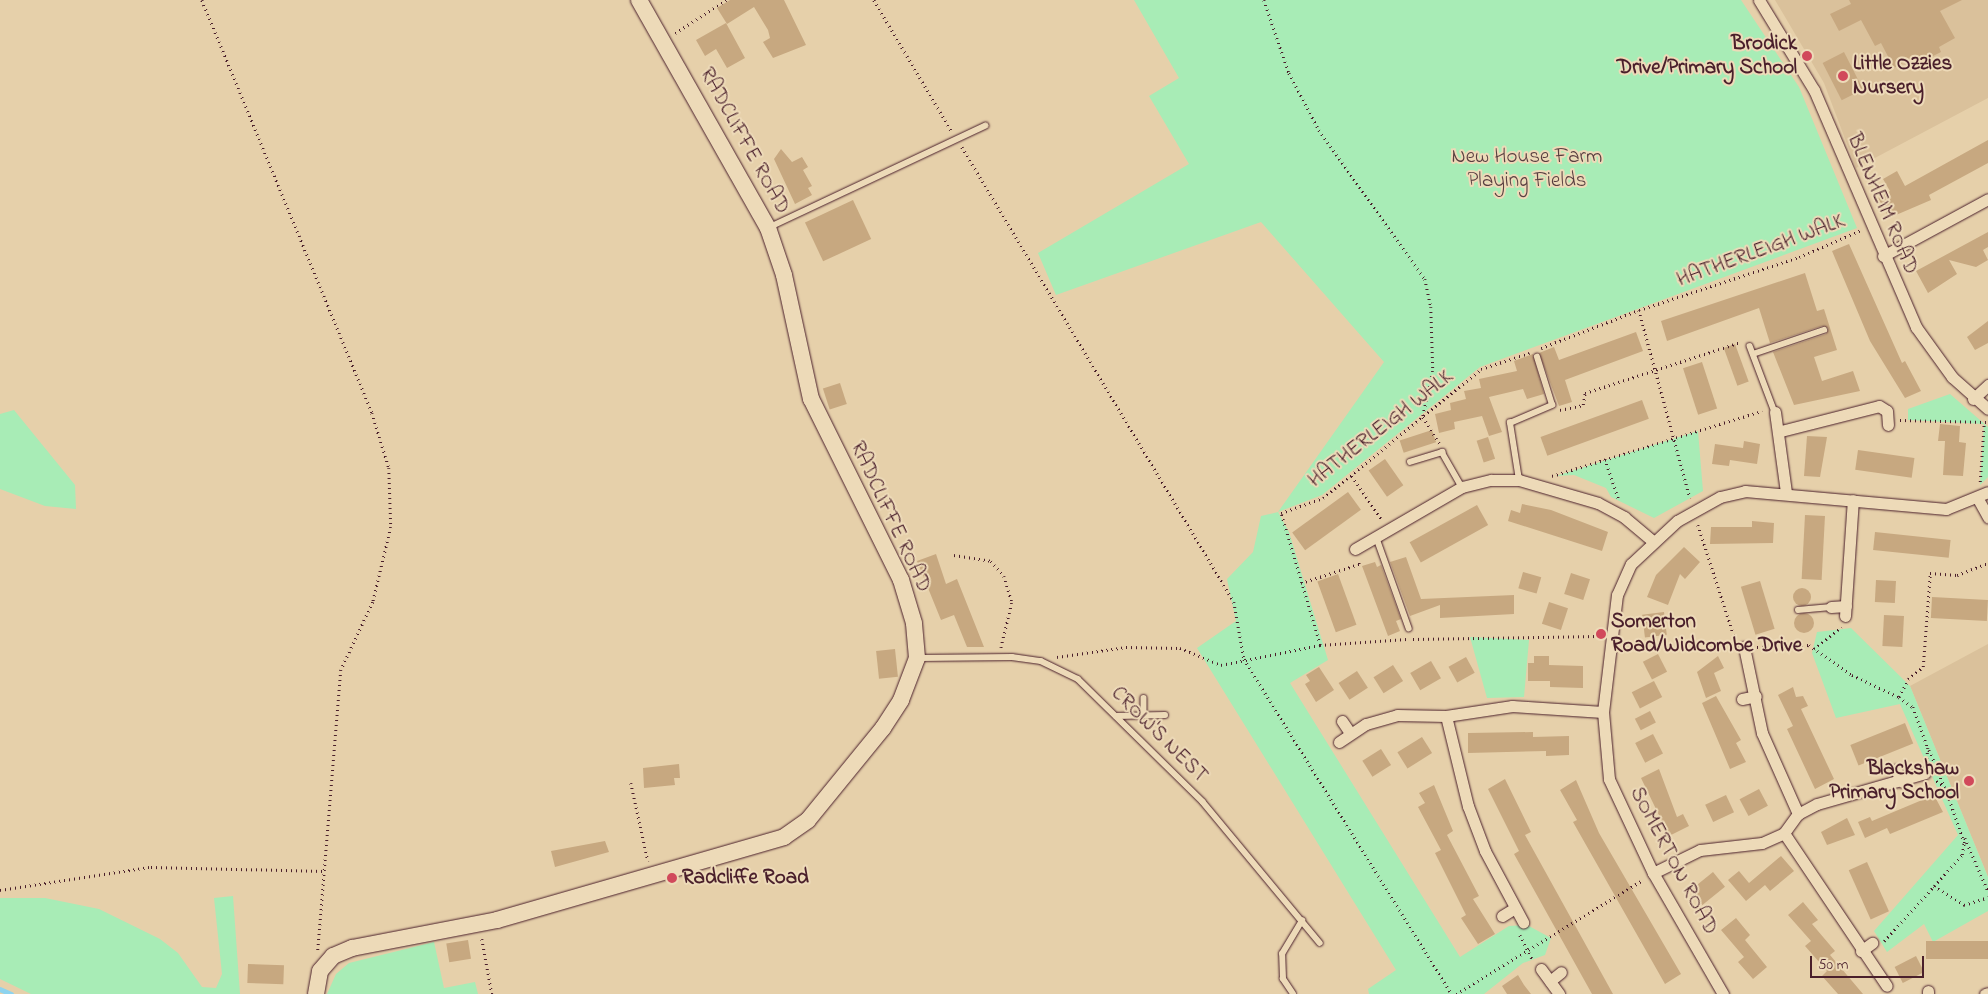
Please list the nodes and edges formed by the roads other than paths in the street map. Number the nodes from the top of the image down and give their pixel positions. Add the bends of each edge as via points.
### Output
1 (639, 0) edge
2 (1759, 0) edge
3 (985, 126) dead end
4 (1988, 199) edge
5 (768, 228) junction
6 (1883, 256) junction
7 (1824, 330) dead end
8 (1750, 346) road end
9 (1753, 354) junction
10 (1537, 357) dead end
11 (1988, 385) edge
12 (1973, 399) junction
13 (1988, 409) edge
14 (1774, 410) joint
15 (1888, 422) road end
16 (1781, 431) junction
17 (1410, 462) dead end
18 (1519, 480) junction
19 (1462, 487) junction
20 (1786, 492) junction
21 (1983, 495) edge
22 (1853, 500) junction
23 (1988, 517) edge
24 (1376, 536) junction
25 (1651, 540) junction
26 (1355, 549) road end
27 (1831, 607) joint
28 (1798, 610) dead end
29 (1408, 628) dead end
30 (1744, 647) dead end
31 (918, 658) junction
32 (1756, 696) junction
33 (1144, 698) dead end
34 (1742, 698) dead end
35 (1603, 712) junction
36 (1166, 715) dead end
37 (1116, 716) junction
38 (1144, 716) junction
39 (1446, 716) junction
40 (1342, 721) dead end
41 (1350, 733) junction
42 (1339, 742) dead end
43 (1896, 770) dead end
44 (1924, 773) dead end
45 (1902, 782) junction
46 (1798, 814) junction
47 (1784, 833) junction
48 (1653, 874) junction
49 (1502, 916) dead end
50 (1302, 921) junction
51 (1320, 943) dead end
52 (1872, 943) road end
53 (1860, 951) junction
54 (1541, 970) road end
55 (1562, 972) dead end
56 (1550, 981) junction
57 (1887, 986) dead end
58 (316, 994) edge
59 (1293, 994) edge
60 (1559, 994) edge
61 (1723, 994) edge

1 - 5 main road, RADCLIFFE ROAD
2 - 6 street, BLENHEIM ROAD via 1814,90
3 - 5 lane
4 - 6 street
5 - 31 main road, RADCLIFFE ROAD via 784,275 811,399 901,580 914,622
6 - 12 street, BLENHEIM ROAD via 1932,352
7 - 9 lane
8 - 9 lane
9 - 14 lane
10 - 18 lane via 1552,404 1510,423
11 - 12 street
12 - 13 street, BLENHEIM ROAD
14 - 16 street
15 - 16 street via 1884,407 1874,407
16 - 20 street
17 - 19 lane via 1442,452
18 - 19 street via 1491,480
18 - 25 street via 1598,503 1624,517
19 - 24 street
20 - 22 street, SOMERTON ROAD
20 - 25 street, SOMERTON ROAD via 1746,490 1720,497
21 - 22 street, SOMERTON ROAD via 1946,509
21 - 23 street
22 - 27 street via 1846,611
24 - 26 street
24 - 29 lane
25 - 35 street, SOMERTON ROAD via 1623,579 1611,636
27 - 28 lane
30 - 32 street
31 - 37 lane, CROW'S NEST via 998,657 1041,661 1078,679
31 - 58 main road, RADCLIFFE ROAD via 901,700 883,728 808,820 756,848 480,923 352,948 333,956 320,971
32 - 34 street
32 - 46 street via 1771,759
33 - 38 lane
35 - 39 street via 1512,706
35 - 48 street, SOMERTON ROAD via 1609,779
36 - 38 lane
37 - 38 lane
37 - 50 lane, CROW'S NEST via 1204,802
39 - 41 street via 1386,717
39 - 49 street via 1468,806 1520,915
40 - 41 street
41 - 42 street
43 - 45 street
44 - 45 street
45 - 46 street via 1817,804
46 - 47 street
47 - 48 street via 1742,848 1683,855
47 - 53 street via 1833,900
48 - 61 street, SOMERTON ROAD
50 - 51 lane, CROW'S NEST
50 - 59 lane via 1282,954 1284,979
52 - 53 street
53 - 57 street
54 - 56 street
55 - 56 street
56 - 60 street

